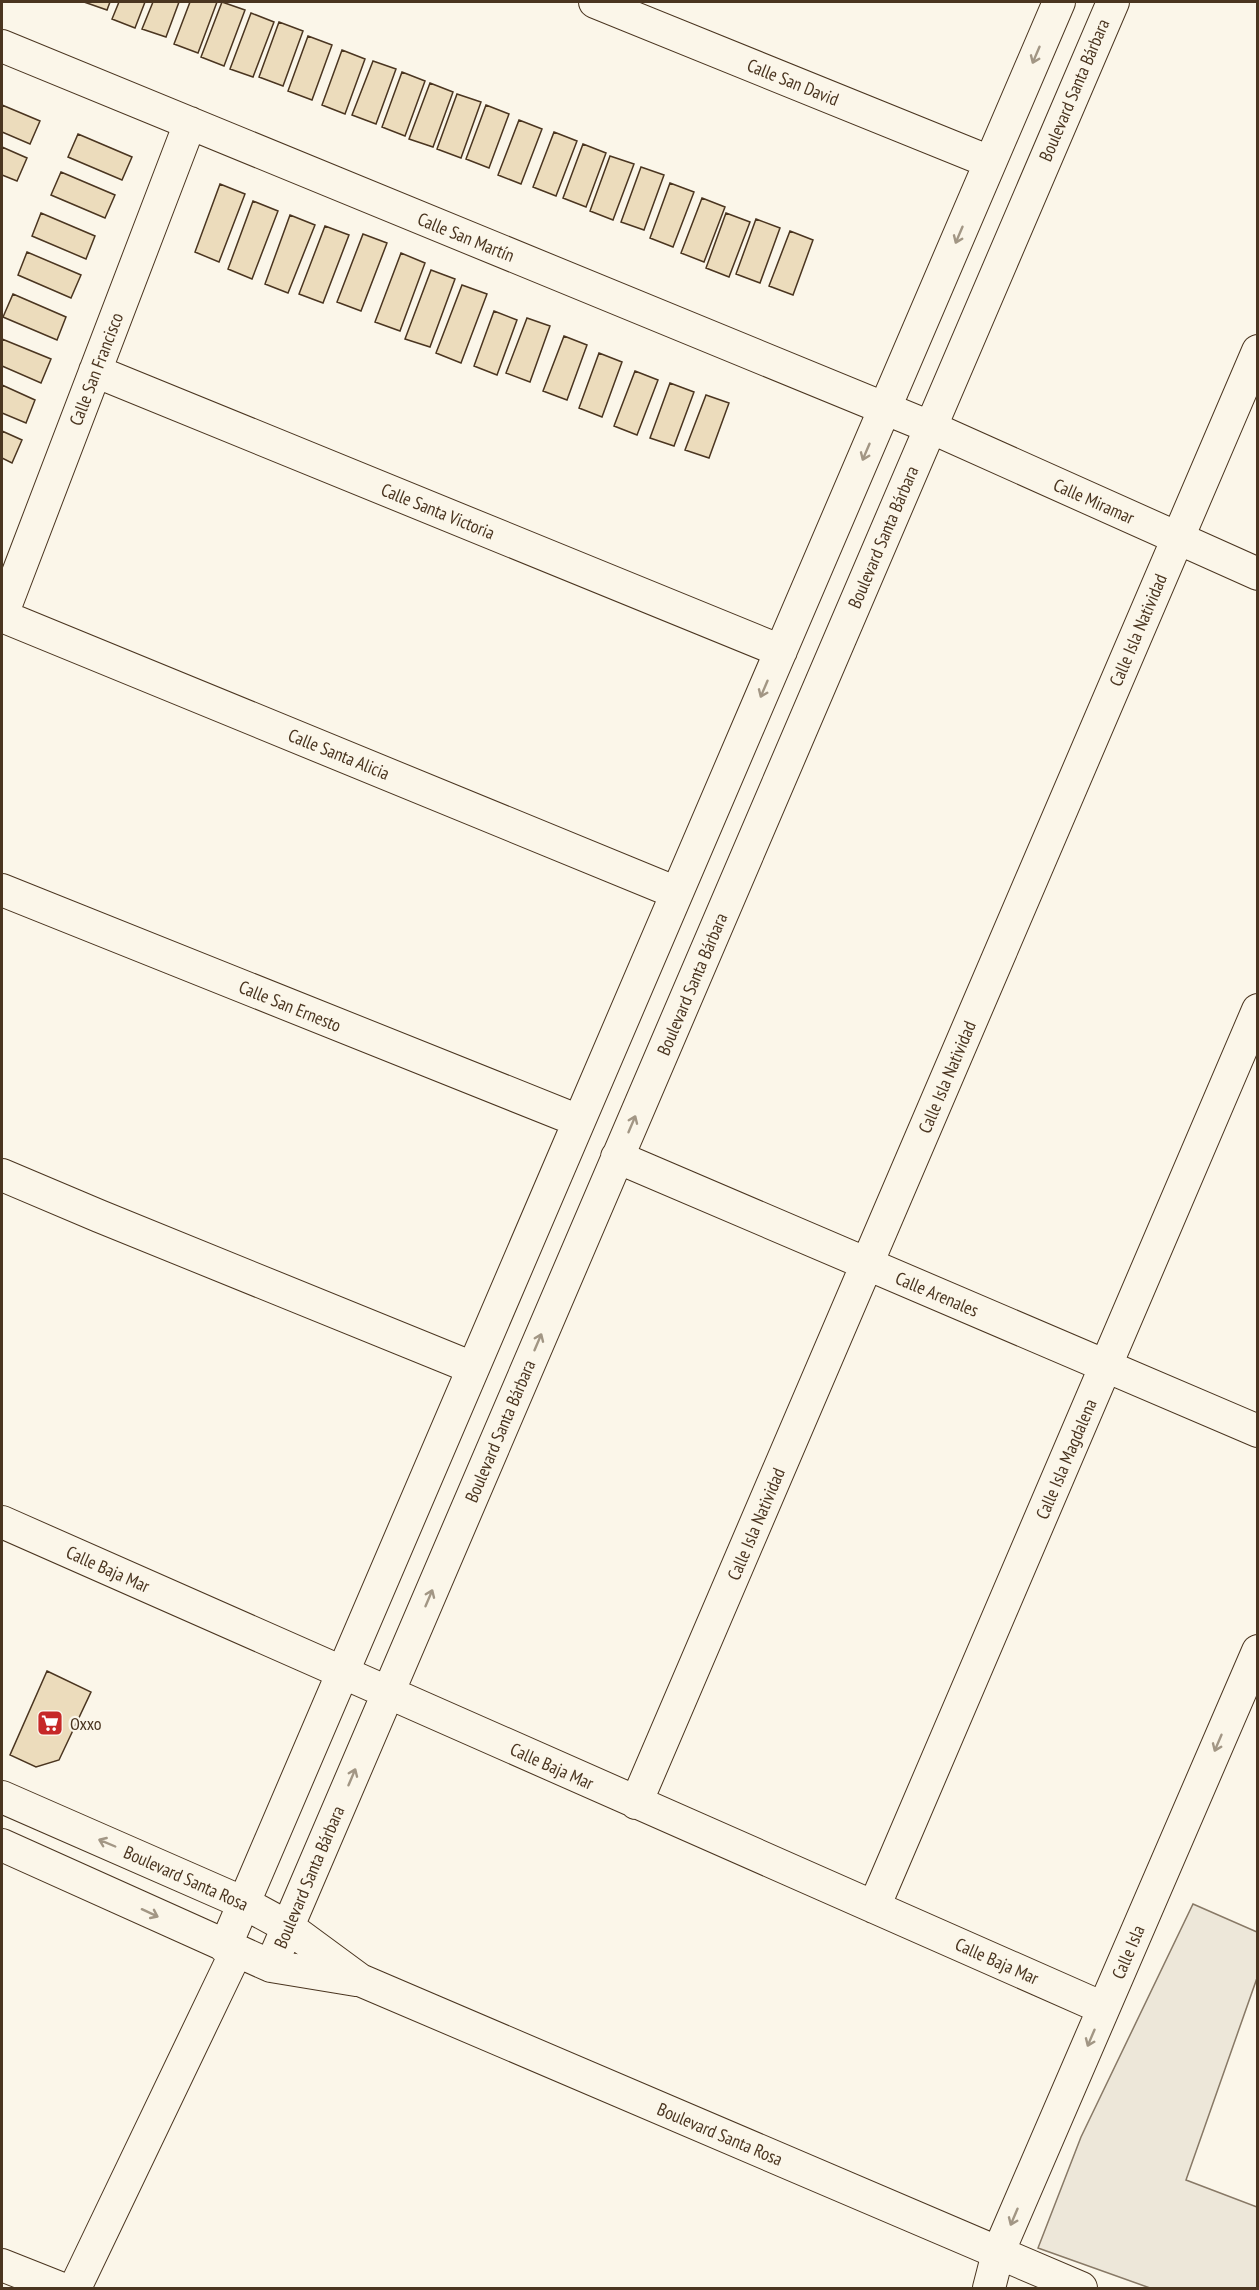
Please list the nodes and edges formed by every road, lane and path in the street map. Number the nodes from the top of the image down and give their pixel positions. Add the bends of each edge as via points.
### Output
1 (595, 2) edge
2 (1059, 2) edge
3 (1113, 2) edge
4 (2, 46) edge
5 (190, 123) junction
6 (990, 162) junction
7 (1257, 351) edge
8 (95, 371) junction
9 (885, 409) junction
10 (930, 427) junction
11 (1178, 538) junction
12 (1257, 574) edge
13 (2, 615) edge
14 (781, 651) junction
15 (2, 890) edge
16 (677, 893) junction
17 (1257, 1010) edge
18 (579, 1121) junction
19 (617, 1157) junction
20 (2, 1175) edge
21 (867, 1264) junction
22 (1106, 1366) junction
23 (473, 1368) junction
24 (1257, 1431) edge
25 (2, 1522) edge
26 (1257, 1651) edge
27 (343, 1673) junction
28 (388, 1693) junction
29 (1246, 1709) edge
30 (2, 1797) edge
31 (636, 1803) junction
32 (2, 1845) edge
33 (244, 1903) junction
34 (874, 1907) junction
35 (288, 1927) junction
36 (230, 1949) junction
37 (271, 1966) junction
38 (360, 1980) junction
39 (1103, 2008) junction
40 (998, 2253) junction
41 (2, 2265) edge
42 (60, 2289) edge
43 (75, 2289) edge
44 (989, 2289) edge
45 (1081, 2289) edge

1 - 6 street, Calle San David
2 -> 6 street
3 - 10 street, Boulevard Santa Bárbara
4 - 5 street, Calle San Martín
5 - 8 street, Calle San Francisco
5 - 9 street, Calle San Martín
6 -> 9 street
7 - 11 street, Calle Isla Natividad
8 - 13 street, Calle San Francisco
8 - 14 street, Calle Santa Victoria
9 - 10 street, Calle San Martín
9 -> 14 street
10 - 11 street, Calle Miramar
19 -> 10 street, Boulevard Santa Bárbara
11 - 12 street, Calle Miramar
11 - 21 street, Calle Isla Natividad
13 - 16 street, Calle Santa Alicia
14 -> 16 street
15 - 18 street, Calle San Ernesto
16 - 18 street
17 - 22 street, Calle Isla Magdalena
18 - 23 street
19 - 21 street, Calle Arenales
28 -> 19 street, Boulevard Santa Bárbara
20 - 23 street
21 - 22 street, Calle Arenales
21 - 31 street, Calle Isla Natividad
22 - 24 street, Calle Arenales
22 - 34 street, Calle Isla Magdalena
23 - 27 street
25 - 27 street, Calle Baja Mar
26 - 29 street, Calle Isla
27 - 28 street, Calle Baja Mar
27 - 33 street
28 - 31 street, Calle Baja Mar
35 -> 28 street, Boulevard Santa Bárbara
29 -> 39 street, Calle Isla
33 -> 30 street, Boulevard Santa Rosa
31 - 34 street, Calle Baja Mar
32 -> 36 street, Boulevard Santa Rosa
33 - 35 street, Boulevard Santa Rosa
33 - 36 street
34 - 39 street, Calle Baja Mar
35 - 37 street, Boulevard Santa Bárbara
35 - 38 street, Boulevard Santa Rosa
36 - 37 street, Boulevard Santa Rosa
36 - 43 street
37 - 38 street, Boulevard Santa Rosa
38 - 40 street, Boulevard Santa Rosa
39 -> 40 street, Calle Isla
40 - 44 street, Calle Isla
40 - 45 street, Boulevard Santa Rosa
41 - 42 street

